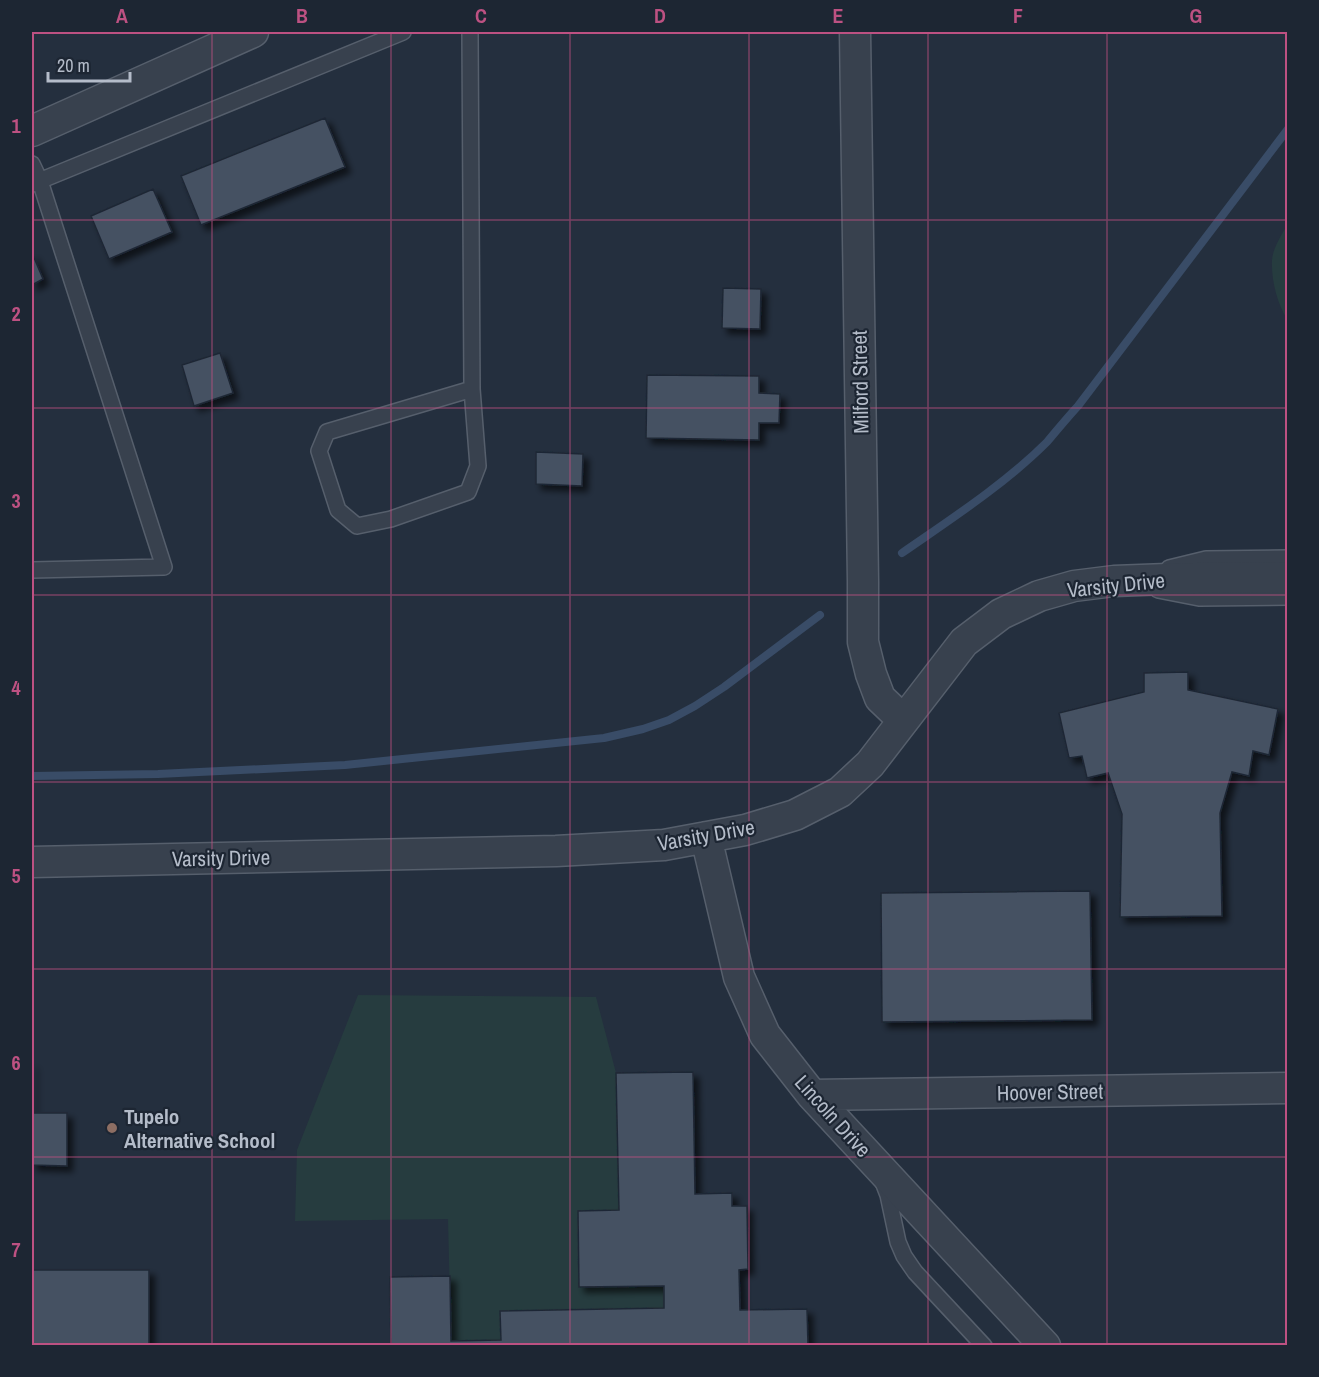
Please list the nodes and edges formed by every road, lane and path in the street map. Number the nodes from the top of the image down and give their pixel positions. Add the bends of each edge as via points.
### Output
1 (253, 32) edge
2 (402, 32) edge
3 (470, 32) edge
4 (855, 32) edge
5 (32, 131) edge
6 (32, 164) edge
7 (36, 182) edge
8 (472, 389) junction
9 (1287, 558) edge
10 (32, 570) edge
11 (1287, 577) edge
12 (1114, 581) junction
13 (1287, 597) edge
14 (903, 720) junction
15 (705, 837) junction
16 (32, 862) edge
17 (1287, 1088) edge
18 (812, 1095) junction
19 (878, 1165) junction
20 (984, 1346) edge
21 (1045, 1346) edge

1 - 5 street
2 - 7 lane
3 - 8 lane
4 - 14 street, Milford Street via 863,642 879,698
6 - 7 lane
7 - 10 lane via 164,567
8 - 8 lane via 478,466 468,492 391,519 357,526 338,510 319,451 327,432
9 - 12 lane via 1206,559
11 - 12 street, Varsity Drive
12 - 13 lane via 1199,598
12 - 14 street, Varsity Drive via 1039,596 1001,614 964,642
14 - 15 street, Varsity Drive via 870,764 840,792 795,816
15 - 16 street, Varsity Drive via 664,845 556,851
15 - 18 street, Lincoln Drive via 739,977 765,1035
17 - 18 street, Hoover Street
18 - 19 street, Lincoln Drive
19 - 20 lane via 904,1256
19 - 21 street, Lincoln Drive

